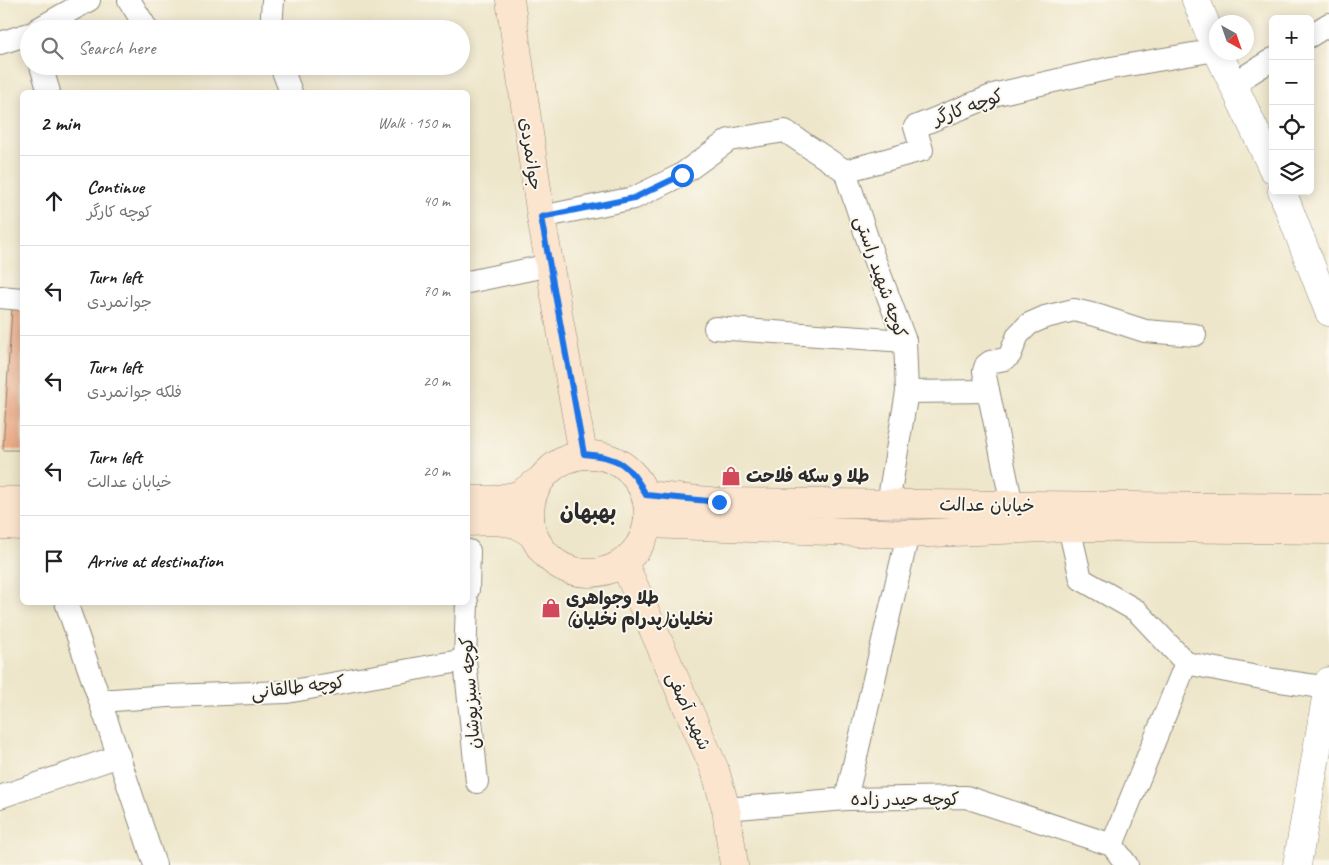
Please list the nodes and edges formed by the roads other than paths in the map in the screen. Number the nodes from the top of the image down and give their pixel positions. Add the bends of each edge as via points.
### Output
1 (89, 0) edge
2 (129, 0) edge
3 (273, 0) edge
4 (510, 0) edge
5 (1196, 0) edge
6 (54, 20) edge
7 (141, 20) edge
8 (272, 20) edge
9 (1329, 24) edge
10 (1209, 32) edge
11 (1314, 33) edge
12 (20, 37) edge
13 (0, 43) edge
14 (1209, 52) edge
15 (1221, 60) edge
16 (1271, 60) edge
17 (44, 75) edge
18 (284, 75) edge
19 (1233, 84) junction
20 (48, 90) edge
21 (290, 90) edge
22 (1269, 160) edge
23 (845, 171) junction
24 (1284, 195) edge
25 (541, 217) junction
26 (550, 265) junction
27 (470, 282) edge
28 (0, 297) edge
29 (20, 299) edge
30 (1329, 312) edge
31 (715, 328) dead end
32 (1195, 335) dead end
33 (905, 341) junction
34 (988, 391) junction
35 (907, 392) junction
36 (584, 454) junction
37 (540, 480) junction
38 (646, 495) junction
39 (470, 500) edge
40 (0, 501) edge
41 (20, 501) edge
42 (888, 503) junction
43 (1012, 505) junction
44 (1329, 508) edge
45 (470, 522) edge
46 (648, 524) junction
47 (0, 525) edge
48 (20, 526) edge
49 (1069, 527) junction
50 (1329, 530) edge
51 (532, 534) junction
52 (908, 534) junction
53 (624, 563) junction
54 (67, 605) edge
55 (467, 605) edge
56 (465, 660) junction
57 (1186, 662) junction
58 (1329, 686) edge
59 (100, 701) junction
60 (118, 756) junction
61 (477, 782) dead end
62 (0, 797) edge
63 (846, 799) junction
64 (726, 809) junction
65 (1112, 845) junction
66 (155, 865) edge
67 (734, 865) edge
68 (1128, 865) edge
69 (1297, 865) edge

1 - 6 street
2 - 7 street
3 - 8 street
4 - 25 main road, جوانمردی
5 - 10 street
9 - 11 street
12 - 13 street
14 - 23 street, کوچه کارگر via 1111,68 997,94 915,127 922,150
15 - 19 street
16 - 19 street
17 - 20 street
18 - 21 street
19 - 22 street
23 - 25 street via 785,131 729,140 682,175 634,198
23 - 33 street, کوچه شهید راستی
24 - 30 street
25 - 26 main road, جوانمردی
26 - 27 street
26 - 36 main road, جوانمردی
28 - 29 street
31 - 33 street
32 - 34 street via 1145,331 1074,310 1045,317 1029,324 1018,335 1010,355 986,365
33 - 35 street, کوچه شهید راستی
34 - 35 street
34 - 43 street
35 - 42 street, کوچه شهید راستی
36 - 37 main road via 552,467
36 - 38 main road via 603,456 622,464 637,477
37 - 39 main road via 519,495
37 - 51 main road via 530,506
38 - 42 main road, خیابان عدالت via 719,502
38 - 46 main road
40 - 41 main road
42 - 43 main road, خیابان عدالت
43 - 44 main road, خیابان عدالت
45 - 51 main road via 517,524
46 - 52 main road, خیابان عدالت
46 - 53 main road via 636,552
47 - 48 main road
49 - 50 main road, خیابان عدالت
49 - 52 main road, خیابان عدالت
49 - 57 street via 1081,579 1137,611
51 - 53 main road via 541,551 571,572 608,571
52 - 63 street
53 - 64 main road, شهید آصفی via 715,770
54 - 59 street
55 - 56 street, کوچه سبزپوشان
56 - 59 street, کوچه طالقانی via 287,692
56 - 61 street, کوچه سبزپوشان
57 - 58 street via 1267,679
57 - 65 street
58 - 69 street
59 - 60 street
60 - 62 street
60 - 66 street
63 - 64 street, کوچه حیدر زاده
63 - 65 street, کوچه حیدر زاده via 966,797
64 - 67 main road, شهید آصفی
65 - 68 street

